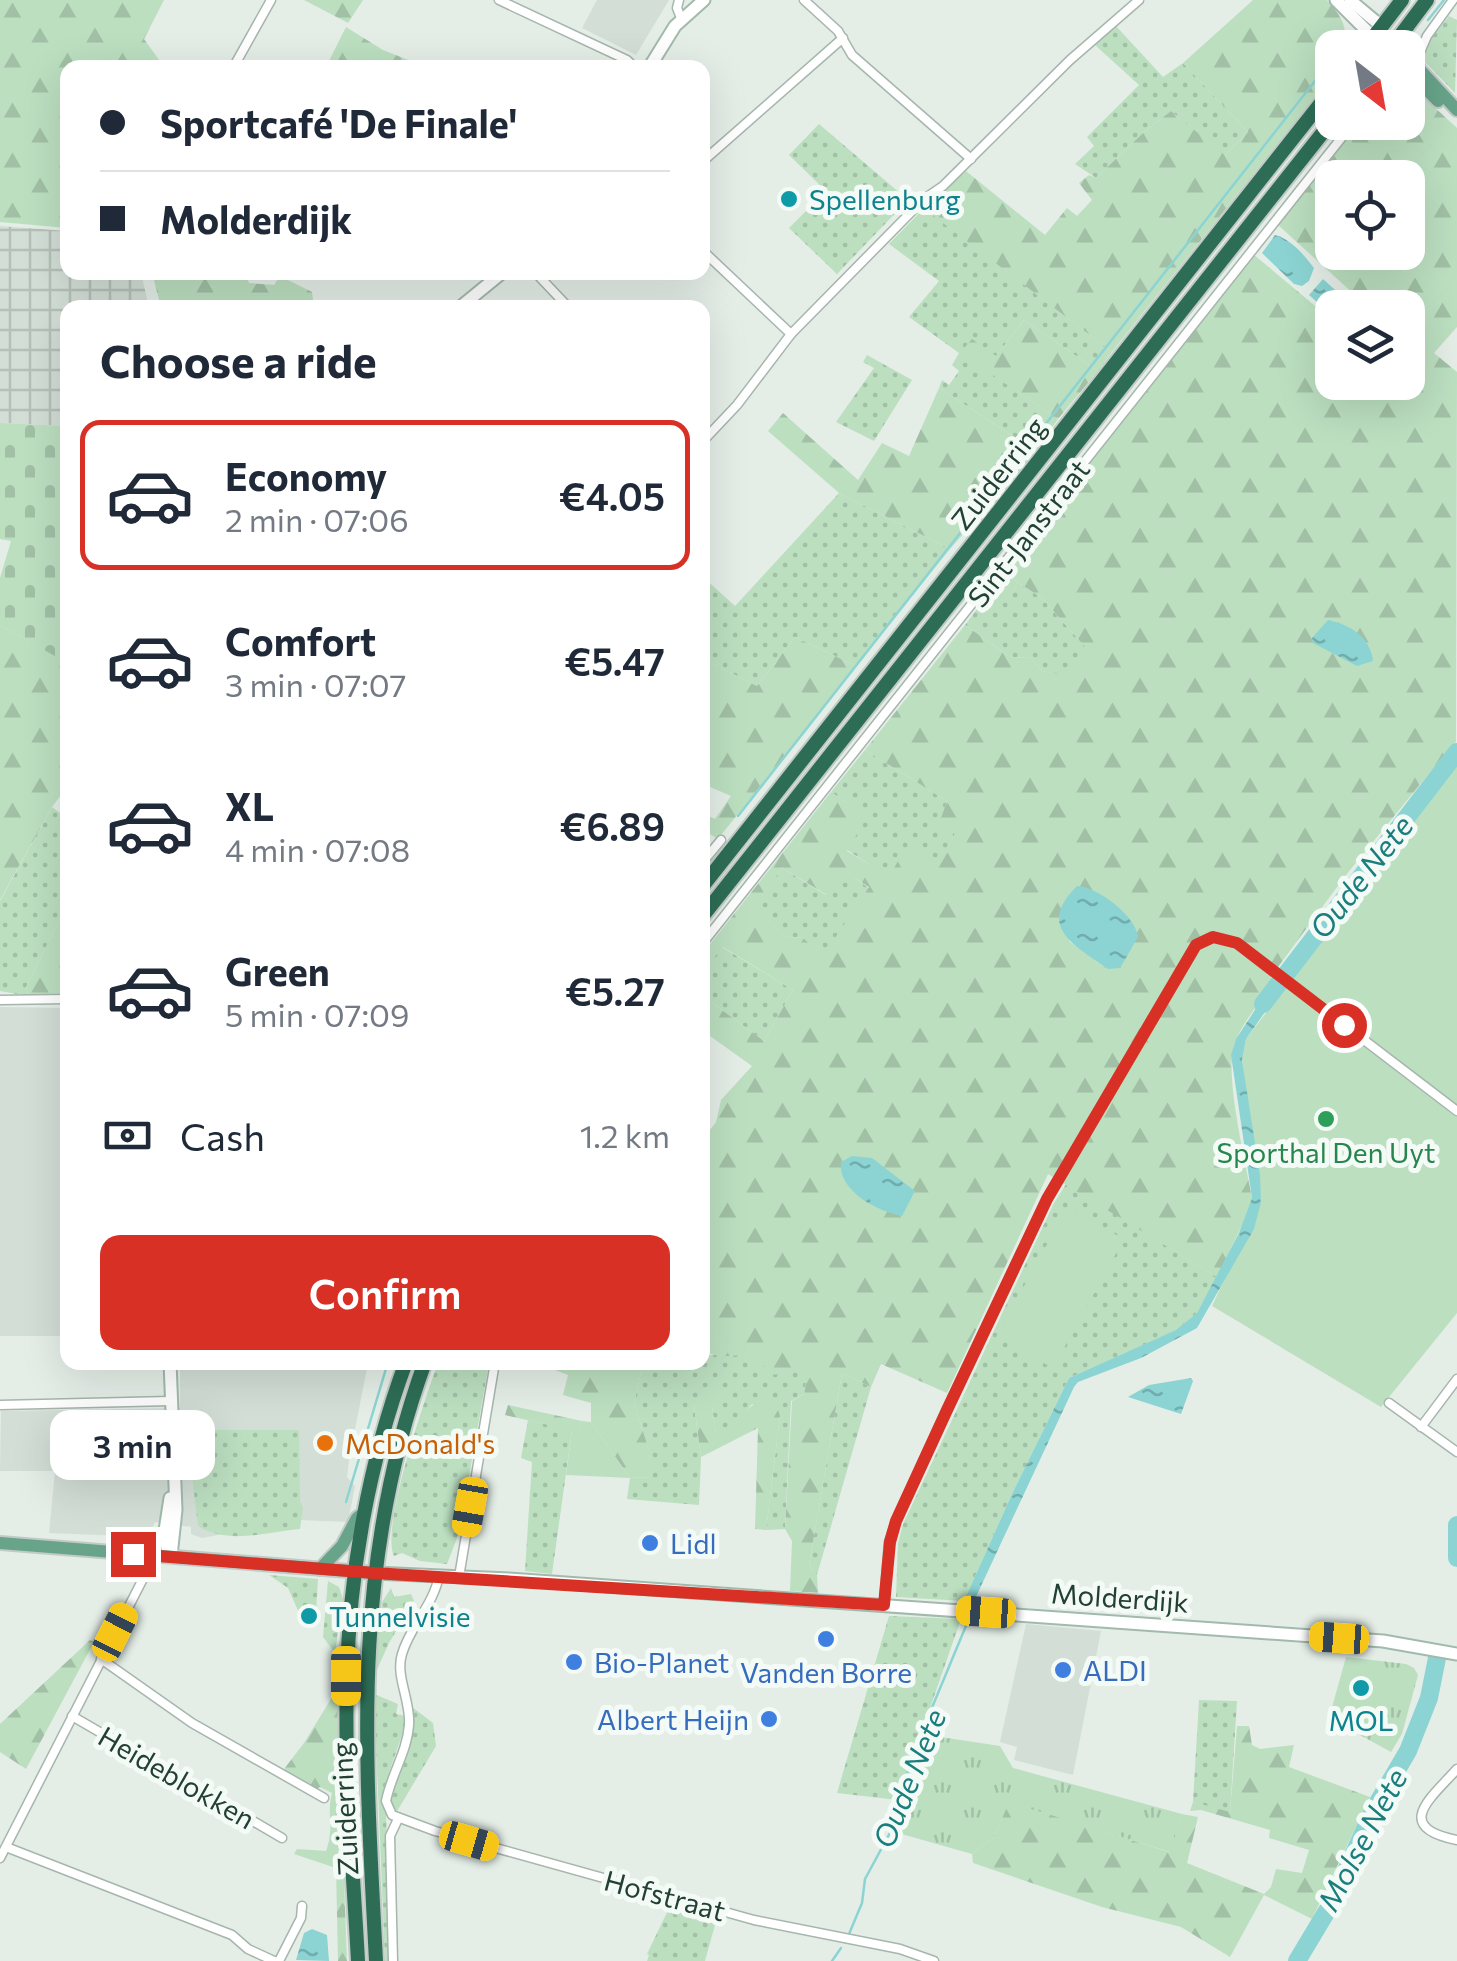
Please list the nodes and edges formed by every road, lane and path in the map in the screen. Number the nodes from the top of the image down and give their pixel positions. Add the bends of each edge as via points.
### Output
1 (271, 0) edge
2 (499, 0) edge
3 (678, 0) edge
4 (704, 0) edge
5 (804, 0) edge
6 (1139, 0) edge
7 (1336, 0) edge
8 (1350, 0) edge
9 (1402, 0) edge
10 (1427, 0) edge
11 (1453, 0) edge
12 (681, 18) junction
13 (1370, 30) edge
14 (1374, 30) edge
15 (1389, 30) edge
16 (1396, 30) edge
17 (843, 38) junction
18 (1425, 38) edge
19 (237, 60) edge
20 (627, 60) edge
21 (659, 60) edge
22 (1425, 82) edge
23 (1315, 111) edge
24 (1457, 111) edge
25 (1317, 140) edge
26 (1340, 140) edge
27 (710, 155) edge
28 (971, 159) junction
29 (710, 257) edge
30 (494, 280) edge
31 (542, 280) edge
32 (469, 300) edge
33 (561, 300) edge
34 (792, 334) junction
35 (710, 434) edge
36 (720, 840) dead end
37 (710, 853) edge
38 (710, 877) edge
39 (710, 907) edge
40 (710, 934) edge
41 (60, 999) edge
42 (0, 1000) edge
43 (1457, 1111) edge
44 (170, 1370) edge
45 (403, 1370) edge
46 (423, 1370) edge
47 (494, 1370) edge
48 (1457, 1380) edge
49 (170, 1401) junction
50 (0, 1404) edge
51 (1389, 1404) dead end
52 (1421, 1427) junction
53 (1457, 1452) edge
54 (365, 1512) junction
55 (0, 1544) edge
56 (149, 1555) junction
57 (171, 1556) junction
58 (320, 1568) junction
59 (356, 1572) junction
60 (374, 1573) junction
61 (439, 1576) junction
62 (459, 1577) junction
63 (884, 1605) junction
64 (1457, 1654) edge
65 (101, 1660) junction
66 (72, 1716) junction
67 (1457, 1768) edge
68 (324, 1798) dead end
69 (398, 1819) junction
70 (282, 1838) dead end
71 (1457, 1840) edge
72 (6, 1846) junction
73 (0, 1858) edge
74 (302, 1906) dead end
75 (276, 1961) edge
76 (358, 1961) edge
77 (376, 1961) edge
78 (393, 1961) edge
79 (934, 1961) edge

1 - 19 street
2 - 20 street
3 - 12 street
4 - 12 main road
5 - 17 street
6 - 28 street
7 - 13 main road
8 - 14 main road
9 - 15 highway
10 - 16 highway
11 - 18 street
12 - 21 main road
17 - 27 street
17 - 28 street via 852,55
22 - 24 main road
23 - 38 highway, Zuiderring
25 - 39 highway, Zuiderring
26 - 40 street, Sint-Janstraat
28 - 34 street
29 - 34 street
30 - 32 main road
31 - 33 street
34 - 35 street
36 - 37 street
41 - 42 street
43 - 63 street via 1237,943 1203,940 1047,1199 896,1521
44 - 49 main road
45 - 54 highway, Zuiderring
46 - 60 highway, Zuiderring via 398,1451
47 - 62 street
48 - 52 street
49 - 50 street
49 - 57 main road via 176,1510
51 - 52 street
52 - 53 street
54 - 58 main road
54 - 59 highway, Zuiderring
55 - 56 main road, Molderdijk
56 - 57 main road, Molderdijk
56 - 65 street
57 - 58 main road, Molderdijk
58 - 59 main road, Molderdijk
59 - 60 main road, Molderdijk
59 - 76 highway, Zuiderring via 346,1718
60 - 61 main road, Molderdijk
60 - 77 highway, Zuiderring via 365,1716
61 - 62 main road, Molderdijk
61 - 69 street via 402,1653 409,1729 386,1800
62 - 63 main road, Molderdijk
63 - 64 main road, Molderdijk via 1383,1641
65 - 66 street
65 - 68 street via 192,1723
66 - 70 street, Heideblokken
66 - 72 street
67 - 71 street via 1422,1810 1424,1828
69 - 78 street via 390,1836
69 - 79 street, Hofstraat via 754,1920 900,1948
72 - 73 street
72 - 75 street via 232,1936
74 - 75 street

